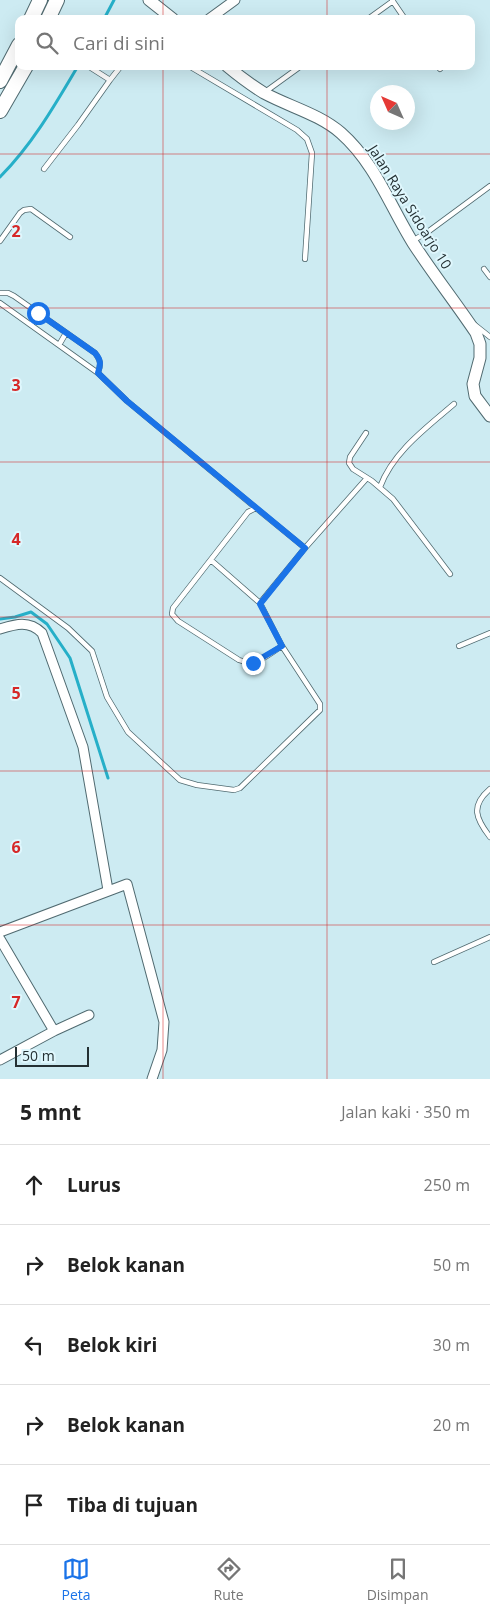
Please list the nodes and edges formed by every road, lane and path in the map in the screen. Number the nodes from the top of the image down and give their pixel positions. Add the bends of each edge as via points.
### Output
1 (40, 0) edge
2 (57, 0) edge
3 (235, 0) edge
4 (393, 0) edge
5 (157, 2) edge
6 (33, 15) edge
7 (50, 15) edge
8 (169, 15) edge
9 (214, 15) edge
10 (373, 15) edge
11 (402, 15) edge
12 (15, 53) edge
13 (24, 70) edge
14 (94, 70) edge
15 (118, 70) edge
16 (196, 70) edge
17 (232, 70) edge
18 (295, 70) edge
19 (110, 80) junction
20 (0, 81) edge
21 (264, 92) junction
22 (1, 110) edge
23 (44, 169) dead end
24 (490, 186) edge
25 (70, 237) dead end
26 (0, 241) edge
27 (412, 241) junction
28 (305, 259) dead end
29 (484, 269) dead end
30 (490, 277) edge
31 (0, 294) edge
32 (0, 302) edge
33 (38, 313) junction
34 (466, 317) junction
35 (31, 325) junction
36 (66, 333) junction
37 (490, 337) edge
38 (59, 345) junction
39 (98, 373) junction
40 (454, 404) dead end
41 (490, 416) edge
42 (366, 433) dead end
43 (367, 478) junction
44 (380, 487) junction
45 (256, 508) junction
46 (305, 548) junction
47 (212, 561) junction
48 (450, 574) dead end
49 (0, 578) edge
50 (260, 604) junction
51 (0, 629) edge
52 (490, 632) edge
53 (282, 646) junction
54 (459, 646) dead end
55 (490, 789) edge
56 (490, 837) edge
57 (110, 889) junction
58 (0, 932) edge
59 (490, 937) edge
60 (0, 939) edge
61 (434, 962) dead end
62 (89, 1015) dead end
63 (54, 1031) junction
64 (0, 1060) edge
65 (152, 1079) edge

1 - 6 highway
2 - 7 highway
3 - 9 street
4 - 10 lane
4 - 11 lane
5 - 8 street
12 - 20 highway
13 - 22 highway
14 - 19 lane
15 - 19 lane
16 - 28 lane via 307,139 312,153
17 - 21 street, Jalan Raya Sidoarjo 10
18 - 21 lane
19 - 23 lane
21 - 27 street, Jalan Raya Sidoarjo 10 via 326,121 360,152
24 - 27 lane
25 - 26 lane via 31,209 20,213
27 - 34 street, Jalan Raya Sidoarjo 10
29 - 30 lane
31 - 33 lane via 14,296
32 - 35 lane
33 - 35 lane
33 - 36 lane
34 - 37 lane
34 - 41 street, Jalan Raya Sidoarjo 10 via 480,344 473,384 475,396
35 - 38 lane
36 - 38 lane
36 - 39 lane via 95,353 101,366
38 - 39 lane
39 - 45 lane
40 - 44 lane via 402,452
42 - 43 lane via 349,464
43 - 44 lane
43 - 46 lane
44 - 48 lane via 393,499
45 - 46 lane
45 - 47 lane via 244,515
46 - 50 lane
47 - 50 lane
47 - 53 lane via 173,608 174,618 247,663 253,663
49 - 53 lane via 81,639 92,651 107,697 128,732 180,780 197,785 240,788 320,710 320,704
50 - 53 lane
51 - 57 street via 24,624 42,633 83,747
52 - 54 lane
55 - 56 lane via 476,810
57 - 58 street
57 - 65 street via 129,885 164,1022 162,1050
59 - 61 lane
60 - 63 street
62 - 63 street
63 - 64 street

